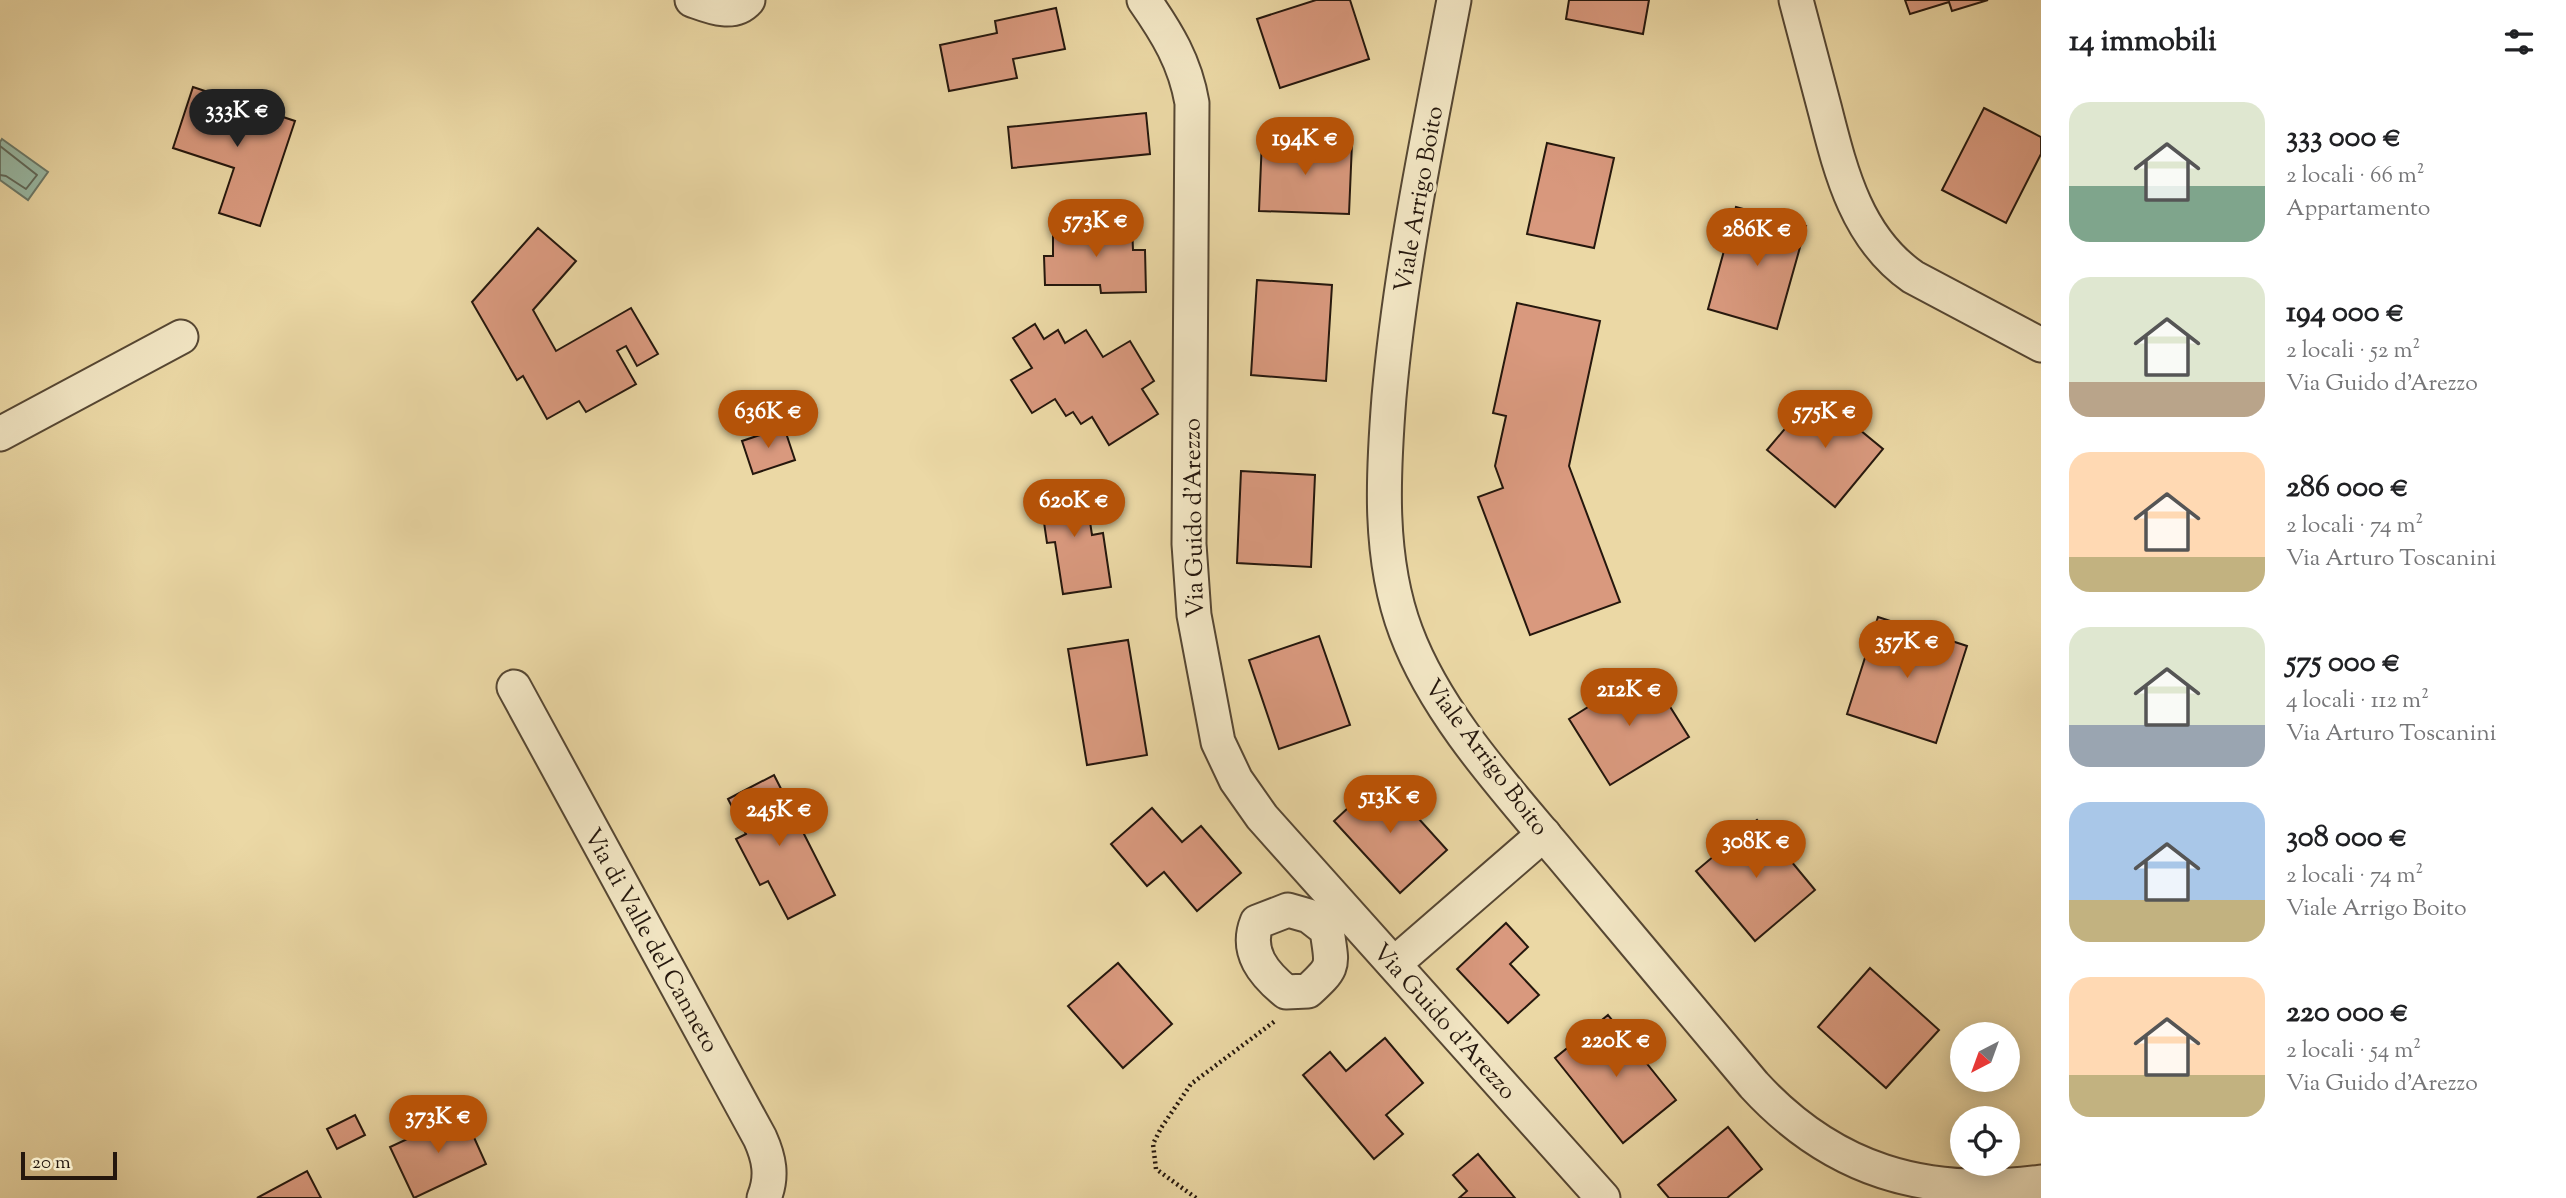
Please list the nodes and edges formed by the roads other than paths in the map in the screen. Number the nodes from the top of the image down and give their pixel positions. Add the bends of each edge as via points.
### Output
1 (692, 0) edge
2 (748, 0) edge
3 (1144, 0) edge
4 (1454, 0) edge
5 (1796, 0) edge
6 (181, 337) dead end
7 (2041, 345) edge
8 (0, 434) edge
9 (514, 687) dead end
10 (1544, 834) junction
11 (1394, 964) junction
12 (2041, 1182) edge
13 (764, 1198) edge
14 (1603, 1198) edge

1 - 2 street via 721,10
3 - 11 street, Via Guido d'Arezzo via 1177,51 1192,103 1189,544 1197,641 1215,732 1228,766 1337,921
4 - 10 street, Viale Arrigo Boito via 1412,217 1392,365 1385,474 1390,569 1402,623 1429,681
5 - 7 street via 1839,167 1872,237 1913,277
6 - 8 street
9 - 13 street, Via di Valle del Canneto via 760,1138 769,1163
10 - 11 street
10 - 12 street, Viale Arrigo Boito via 1754,1085 1825,1148 1883,1178 1944,1195 1984,1194
11 - 14 street, Via Guido d'Arezzo

